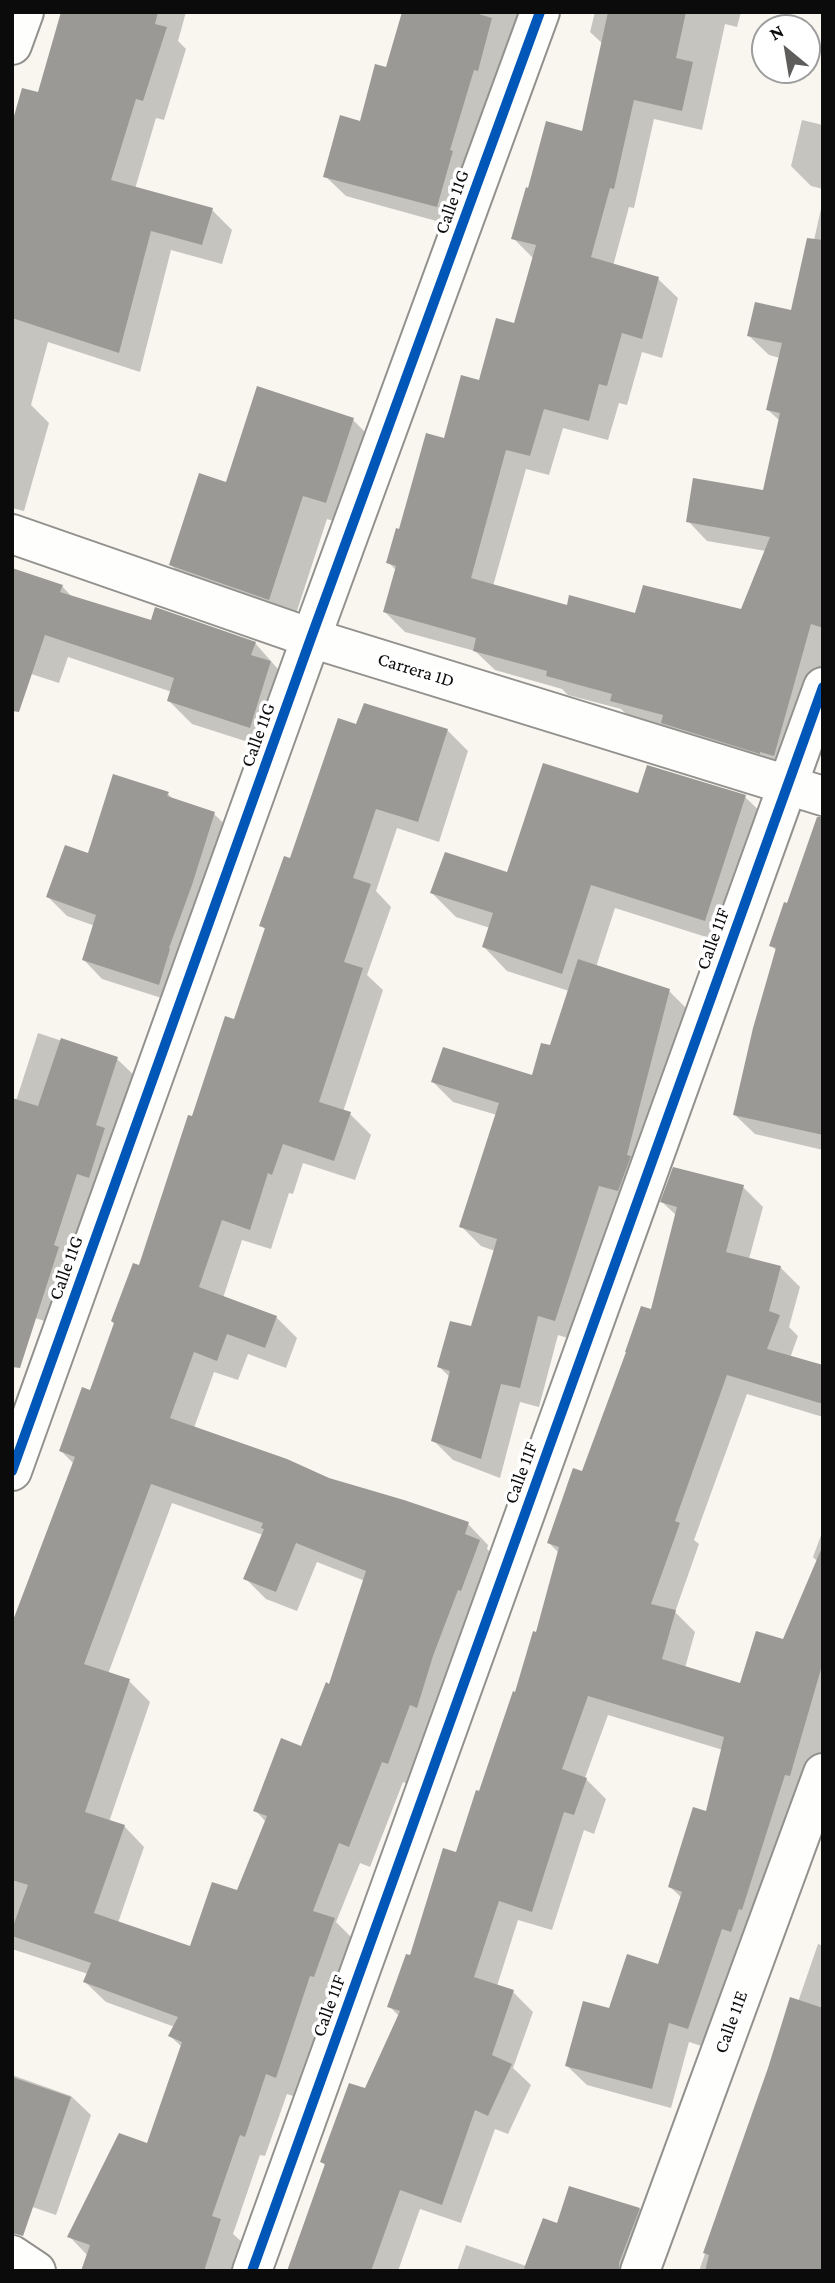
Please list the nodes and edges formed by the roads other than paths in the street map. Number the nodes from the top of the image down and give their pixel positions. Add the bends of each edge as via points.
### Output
1 (24, 12) edge
2 (540, 12) edge
3 (12, 45) edge
4 (12, 534) edge
5 (312, 638) junction
6 (823, 687) edge
7 (788, 784) junction
8 (823, 796) edge
9 (12, 1471) edge
10 (823, 1773) edge
11 (12, 2255) edge
12 (36, 2271) edge
13 (252, 2271) edge
14 (640, 2271) edge

1 - 3 street
2 - 5 street, Calle 11G
4 - 5 street, Carrera 1D
5 - 7 street, Carrera 1D
5 - 9 street, Calle 11G
6 - 7 street, Calle 11F
7 - 8 street, Carrera 1D
7 - 13 street, Calle 11F
10 - 14 street, Calle 11E
11 - 12 street

